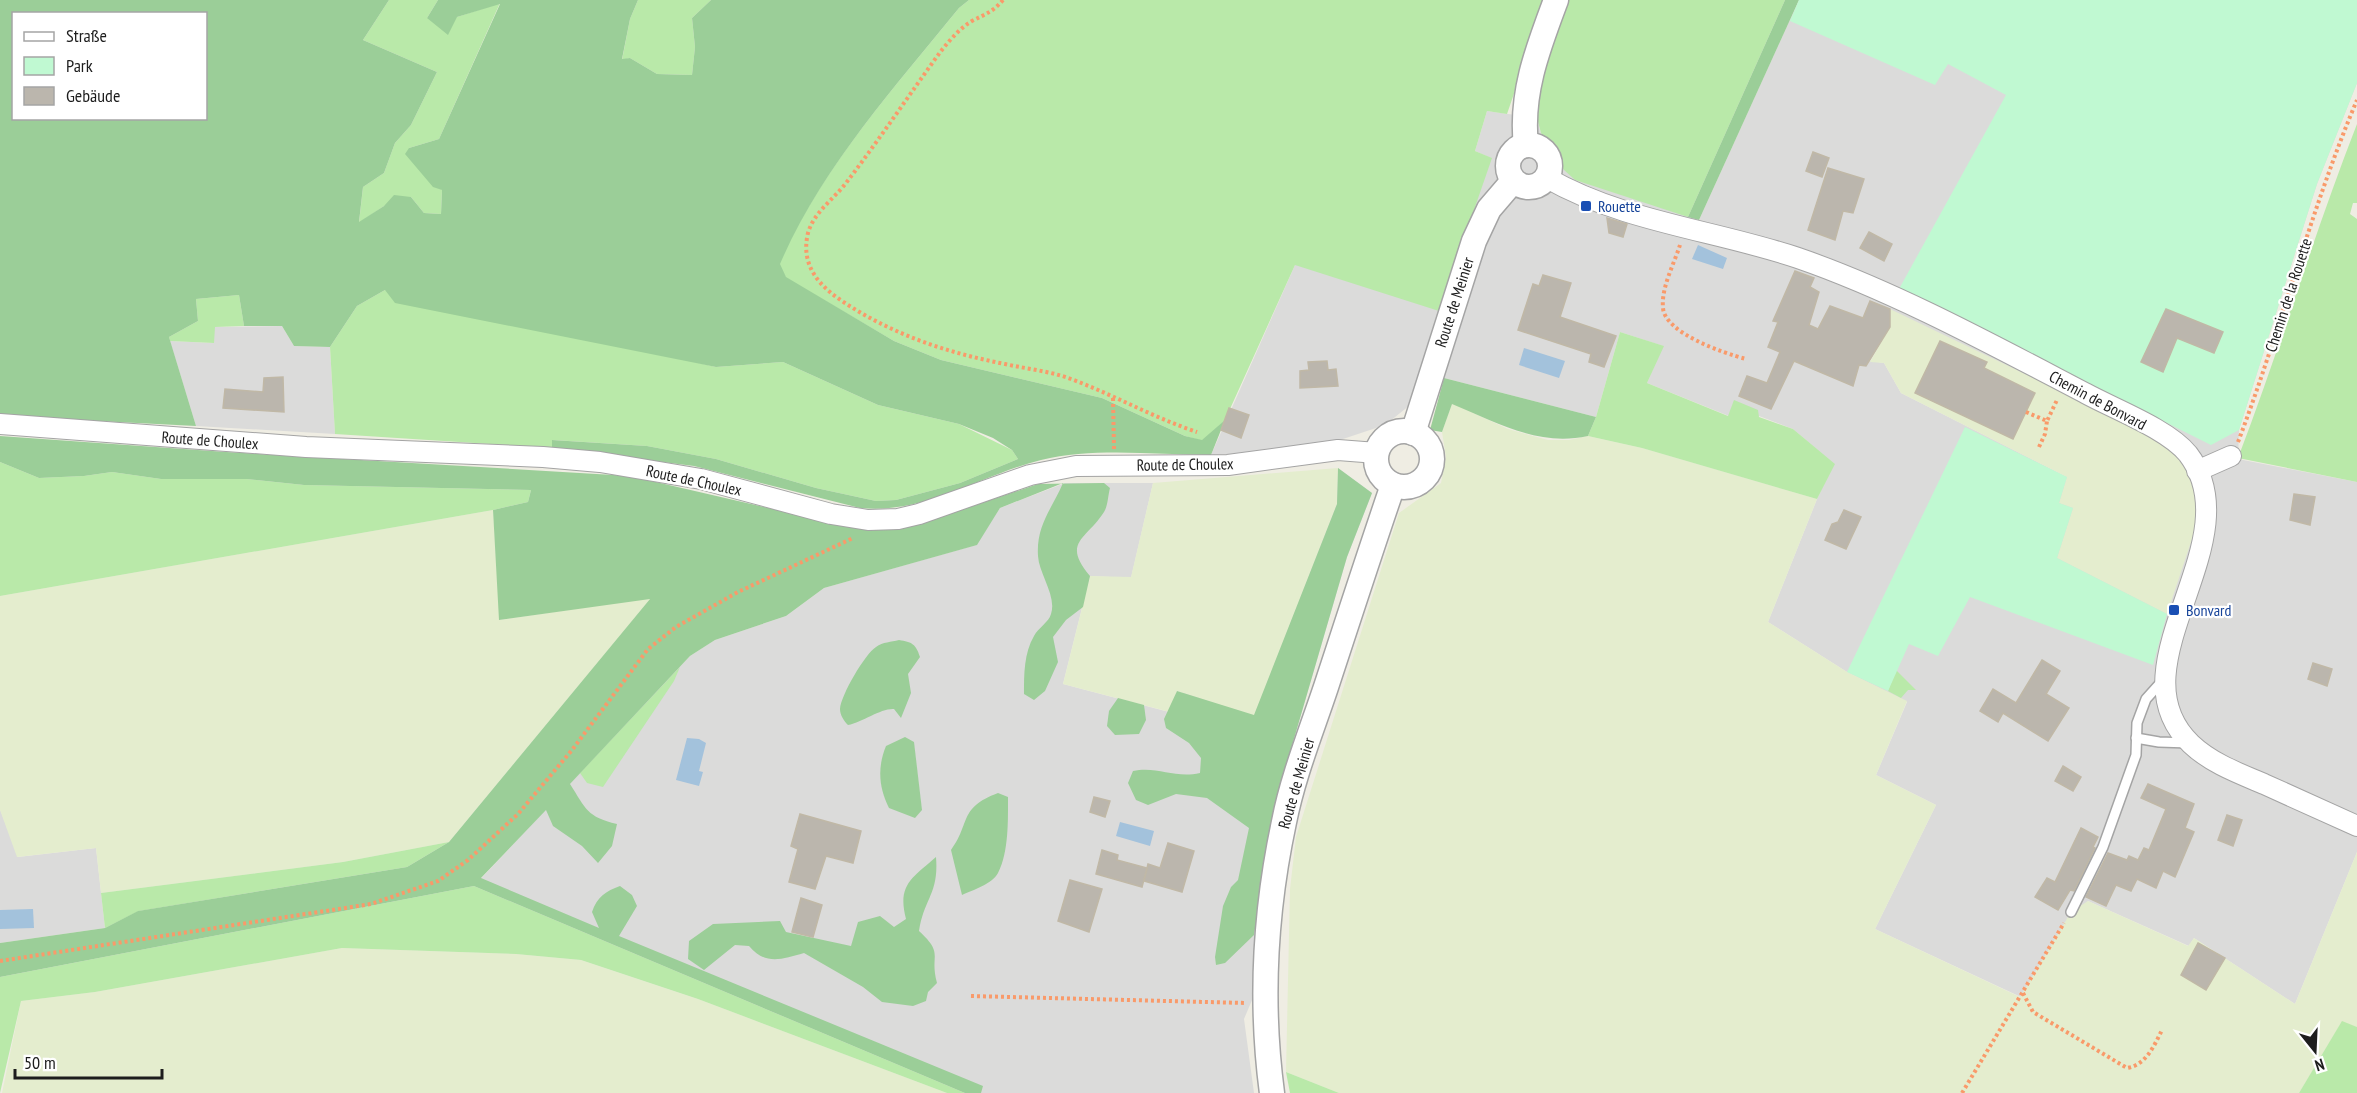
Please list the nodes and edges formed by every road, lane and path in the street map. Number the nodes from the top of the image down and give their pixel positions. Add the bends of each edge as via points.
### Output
1 (1003, 0) edge
2 (1556, 0) edge
3 (2357, 100) edge
4 (1526, 145) junction
5 (1547, 178) junction
6 (1513, 181) junction
7 (1685, 228) junction
8 (1746, 359) dead end
9 (2065, 383) junction
10 (1113, 399) junction
11 (2026, 412) dead end
12 (2046, 421) junction
13 (0, 424) edge
14 (1197, 432) dead end
15 (1413, 433) junction
16 (2039, 447) dead end
17 (1377, 453) junction
18 (2230, 456) joint
19 (1114, 465) junction
20 (2197, 471) junction
21 (1393, 485) junction
22 (857, 536) dead end
23 (2164, 679) junction
24 (2136, 738) junction
25 (2189, 743) junction
26 (2357, 826) edge
27 (2071, 912) joint
28 (0, 962) edge
29 (2023, 993) junction
30 (971, 996) dead end
31 (1265, 1004) junction
32 (2162, 1030) dead end
33 (1272, 1093) edge
34 (1962, 1093) edge

1 - 10 path via 993,11 958,32 941,51 845,185 816,216 808,233 809,264 822,287 877,324 931,345 1071,379
2 - 4 street via 1527,86
3 - 18 path, Chemin de la Rouette via 2321,191 2258,390
4 - 5 street via 1544,151 1550,169
4 - 6 street via 1517,148 1508,164
5 - 6 street via 1534,187
5 - 7 street, Chemin de Bonvard via 1586,197
6 - 15 street, Route de Meinier via 1490,209 1474,241
7 - 8 path via 1665,289 1665,317 1678,331
7 - 9 street, Chemin de Bonvard via 1831,270
9 - 12 path
9 - 20 street, Chemin de Bonvard via 2170,439 2189,455
10 - 14 path
10 - 19 path
11 - 12 path
12 - 16 path
13 - 19 street, Route de Choulex via 306,447 600,462 701,479 868,520 919,514 1054,469
15 - 17 street via 1386,437
15 - 21 street via 1428,445 1431,464 1421,481 1413,486
17 - 19 street, Route de Choulex via 1338,450 1228,465
17 - 21 street via 1379,472
18 - 20 street
20 - 23 street, Chemin de Bonvard via 2203,489 2205,525
21 - 31 street, Route de Meinier via 1284,821 1268,932
22 - 28 path via 738,592 676,627 648,649 518,814 468,860 438,881 371,904
23 - 24 lane via 2146,699
23 - 25 street, Chemin de Bonvard via 2165,699
24 - 25 lane
24 - 27 lane via 2136,754 2103,847
25 - 26 street, Chemin de Bonvard via 2212,760
27 - 29 path
29 - 32 path via 2032,1012 2127,1068 2143,1061
29 - 34 path
30 - 31 path
31 - 33 street, Route de Meinier

